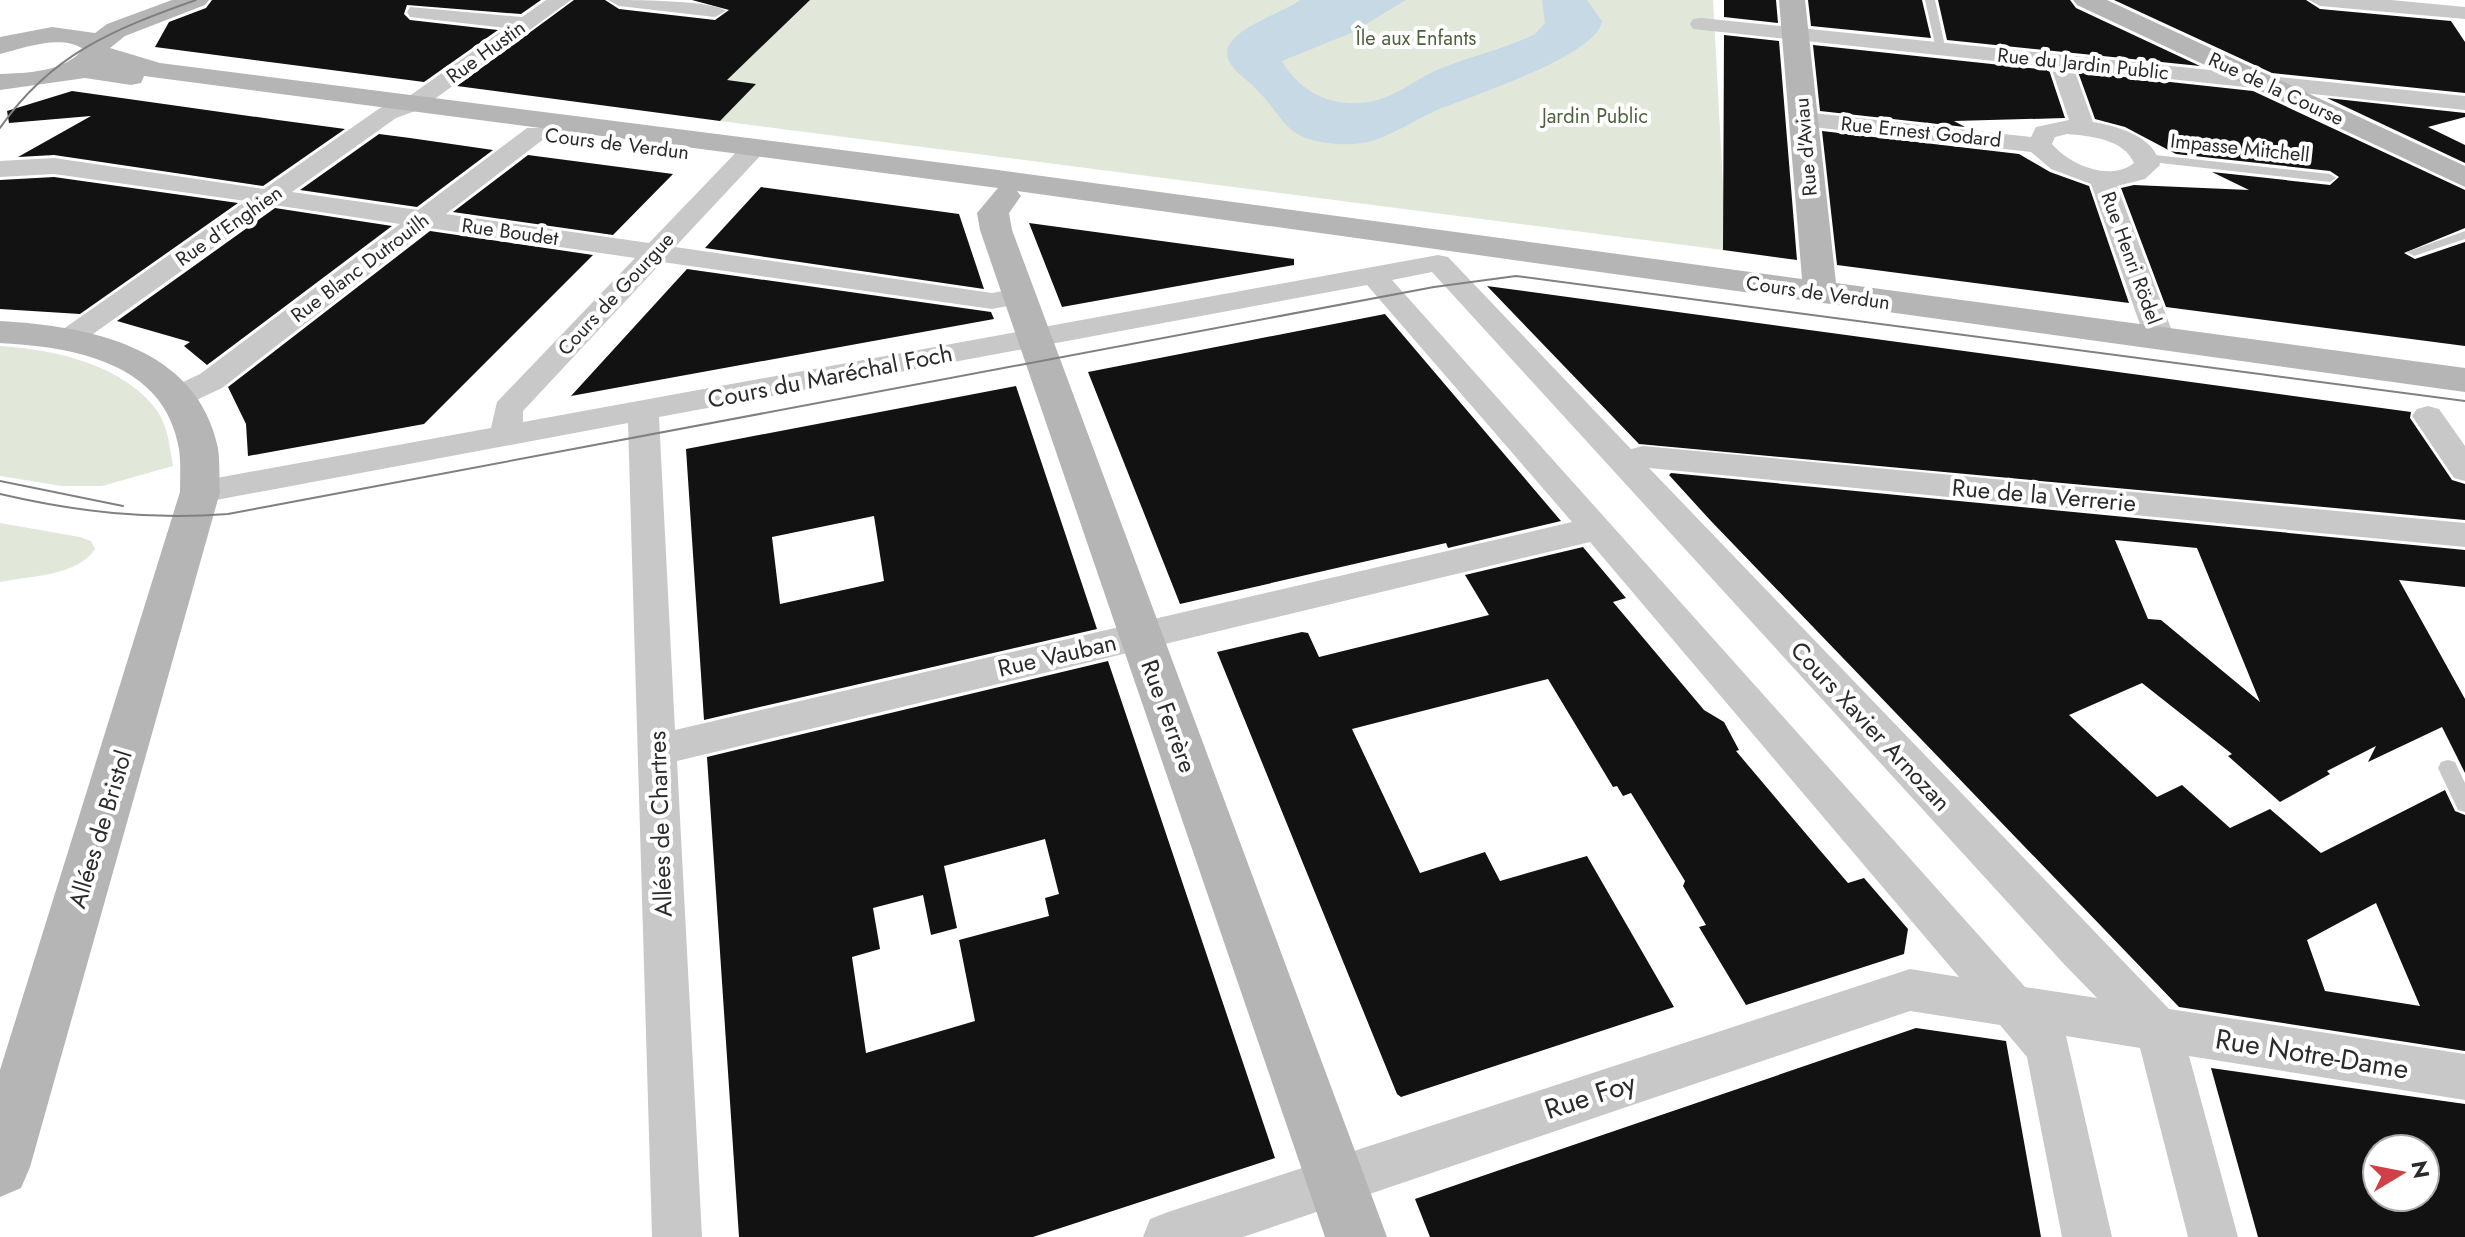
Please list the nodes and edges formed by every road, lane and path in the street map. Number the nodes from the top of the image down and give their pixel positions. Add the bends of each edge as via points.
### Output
1 (196, 0) edge
2 (560, 0) edge
3 (619, 0) edge
4 (1792, 0) edge
5 (1930, 0) edge
6 (2086, 0) edge
7 (2320, 0) edge
8 (715, 11) dead end
9 (418, 12) dead end
10 (2465, 13) edge
11 (524, 24) junction
12 (1701, 24) dead end
13 (1795, 34) junction
14 (3, 45) edge
15 (96, 49) junction
16 (1942, 49) junction
17 (2060, 61) junction
18 (62, 73) junction
19 (0, 82) edge
20 (2261, 82) junction
21 (2465, 103) edge
22 (401, 108) junction
23 (1804, 119) junction
24 (2083, 127) junction
25 (536, 133) junction
26 (2050, 147) junction
27 (748, 155) junction
28 (2146, 158) junction
29 (0, 169) edge
30 (2101, 177) junction
31 (2330, 178) dead end
32 (2465, 178) edge
33 (1095, 193) junction
34 (1005, 196) junction
35 (270, 197) junction
36 (1171, 204) junction
37 (424, 219) junction
38 (2465, 235) edge
39 (2414, 252) dead end
40 (656, 253) junction
41 (1440, 253) junction
42 (1374, 275) junction
43 (1820, 293) junction
44 (1019, 296) junction
45 (0, 332) edge
46 (69, 338) junction
47 (1034, 338) junction
48 (2160, 339) junction
49 (2465, 380) edge
50 (179, 396) junction
51 (643, 411) junction
52 (2428, 416) dead end
53 (506, 435) junction
54 (1623, 461) junction
55 (2465, 470) edge
56 (200, 492) junction
57 (1597, 528) junction
58 (2465, 535) edge
59 (1141, 636) junction
60 (657, 750) junction
61 (2448, 768) dead end
62 (2465, 804) edge
63 (2016, 1007) junction
64 (2159, 1030) junction
65 (2465, 1077) edge
66 (0, 1167) edge
67 (1336, 1181) junction
68 (677, 1237) edge
69 (1168, 1237) edge
70 (1356, 1237) edge
71 (2087, 1237) edge
72 (2213, 1237) edge

1 - 15 main road via 116,30
2 - 11 street, Rue Hustin
3 - 8 street
4 - 13 main road, Rue d'Aviau
5 - 16 lane
6 - 20 main road, Rue de la Course
7 - 10 street
9 - 11 street
11 - 22 street, Rue Hustin
12 - 13 street, Rue du Jardin Public
13 - 16 street, Rue du Jardin Public
13 - 23 main road, Rue d'Aviau
14 - 15 main road, Cours de Verdun via 63,35 88,39
15 - 18 main road via 85,63
15 - 22 main road, Cours de Verdun via 157,71
16 - 17 street, Rue du Jardin Public
17 - 20 street, Rue du Jardin Public
17 - 24 street
18 - 19 main road, Cours de Verdun
18 - 22 main road, Cours de Verdun via 100,71
20 - 21 street, Rue du Jardin Public
20 - 32 main road, Rue de la Course
22 - 25 main road, Cours de Verdun
22 - 27 main road, Cours de Verdun
22 - 35 street, Rue d'Enghien
23 - 26 street, Rue Ernest Godard
23 - 43 main road, Rue d'Aviau
24 - 26 street via 2054,128 2039,138
24 - 28 street via 2130,142
25 - 27 main road, Cours de Verdun
25 - 37 street, Rue Blanc Dutrouilh
26 - 30 street via 2054,161
27 - 33 main road, Cours de Verdun
27 - 34 main road, Cours de Verdun
27 - 40 street, Cours de Gourgue
28 - 30 street via 2142,171
28 - 31 lane, Impasse Mitchell
29 - 35 street, Rue Boudet via 54,166
30 - 48 street, Rue Henri Rödel
33 - 34 main road
33 - 36 main road, Cours de Verdun
34 - 36 main road, Cours de Verdun via 1133,213
34 - 44 main road, Rue Ferrère via 993,213
35 - 37 street, Rue Boudet
35 - 46 street, Rue d'Enghien
36 - 41 main road, Cours de Verdun
37 - 40 street, Rue Boudet
37 - 50 street, Rue Blanc Dutrouilh via 211,381
38 - 39 lane
40 - 44 street, Rue Boudet via 992,301
40 - 53 street, Cours de Gourgue via 508,409
41 - 42 street, Cours du Maréchal Foch
41 - 43 main road, Cours de Verdun
41 - 54 street, Cours Xavier Arnozan
42 - 47 street, Cours du Maréchal Foch
42 - 57 street
43 - 48 main road, Cours de Verdun
44 - 47 main road, Rue Ferrère
45 - 46 main road
46 - 50 main road via 135,362
47 - 51 street, Cours du Maréchal Foch
47 - 59 main road, Rue Ferrère
48 - 49 main road, Cours de Verdun
50 - 56 main road, Allées de Bristol via 199,444
51 - 53 street, Cours du Maréchal Foch
51 - 60 street, Allées de Chartres
52 - 55 street
53 - 56 street, Cours du Maréchal Foch
54 - 58 street, Rue de la Verrerie via 1643,457
54 - 64 street, Cours Xavier Arnozan
56 - 66 main road, Allées de Bristol
57 - 59 street, Rue Vauban
57 - 63 street
59 - 60 street, Rue Vauban
59 - 67 main road, Rue Ferrère
60 - 68 street, Allées de Chartres
61 - 62 lane
63 - 64 street, Rue Foy
63 - 67 street, Rue Foy via 1910,990
63 - 71 street via 2048,1047
64 - 65 street, Rue Notre-Dame
64 - 72 street
67 - 69 street, Rue Foy
67 - 70 main road, Rue Ferrère

